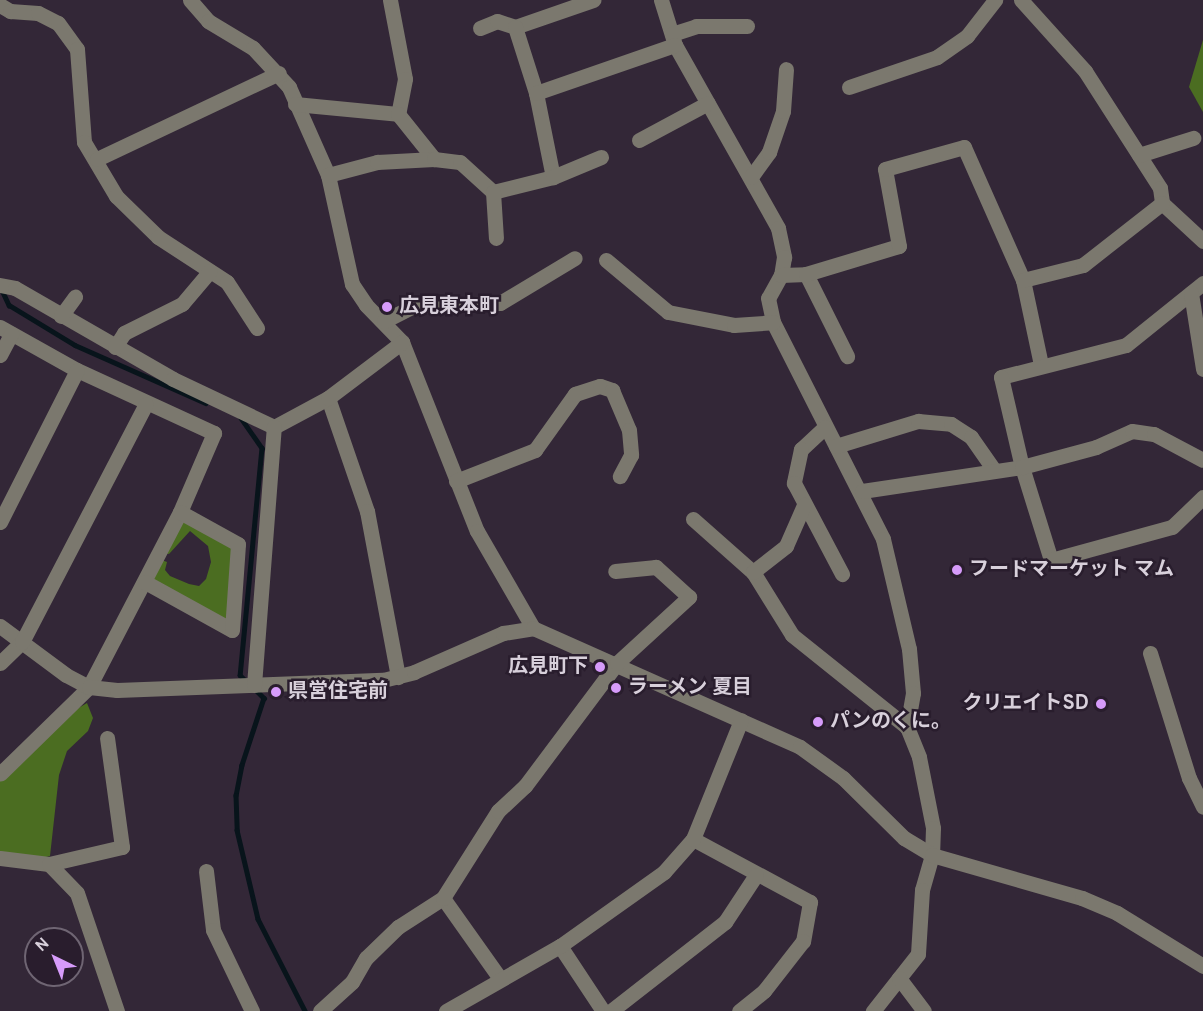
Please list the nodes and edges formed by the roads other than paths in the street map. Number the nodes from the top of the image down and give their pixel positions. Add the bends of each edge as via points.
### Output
1 (190, 0) edge
2 (390, 0) edge
3 (593, 0) edge
4 (661, 0) edge
5 (995, 0) edge
6 (1021, 0) edge
7 (0, 5) edge
8 (747, 26) dead end
9 (515, 27) junction
10 (480, 28) dead end
11 (673, 39) junction
12 (786, 69) dead end
13 (279, 73) junction
14 (849, 87) dead end
15 (536, 93) junction
16 (708, 103) junction
17 (296, 104) junction
18 (398, 114) junction
19 (1193, 138) dead end
20 (639, 140) dead end
21 (1139, 155) junction
22 (601, 157) dead end
23 (97, 159) junction
24 (434, 159) junction
25 (328, 175) junction
26 (553, 177) junction
27 (750, 177) junction
28 (493, 192) junction
29 (1162, 203) junction
30 (496, 238) dead end
31 (1203, 241) edge
32 (575, 258) dead end
33 (606, 260) dead end
34 (210, 271) junction
35 (806, 274) junction
36 (781, 275) junction
37 (1023, 280) junction
38 (1203, 283) edge
39 (0, 285) edge
40 (1191, 293) junction
41 (75, 297) dead end
42 (61, 316) junction
43 (384, 321) junction
44 (773, 322) junction
45 (257, 328) dead end
46 (6, 331) edge
47 (402, 342) junction
48 (115, 347) junction
49 (0, 355) edge
50 (846, 356) dead end
51 (1041, 365) junction
52 (1203, 369) edge
53 (77, 370) junction
54 (328, 398) junction
55 (146, 404) junction
56 (274, 427) junction
57 (825, 427) junction
58 (836, 446) junction
59 (1203, 460) edge
60 (1022, 467) junction
61 (994, 470) junction
62 (620, 476) dead end
63 (456, 481) junction
64 (862, 491) junction
65 (1203, 496) edge
66 (804, 505) junction
67 (180, 512) junction
68 (693, 519) dead end
69 (0, 522) edge
70 (615, 571) dead end
71 (753, 572) junction
72 (842, 574) dead end
73 (145, 582) junction
74 (0, 626) edge
75 (533, 628) junction
76 (22, 642) junction
77 (1150, 653) dead end
78 (0, 663) edge
79 (617, 663) junction
80 (398, 677) junction
81 (254, 685) junction
82 (90, 687) junction
83 (741, 720) junction
84 (907, 727) junction
85 (107, 738) dead end
86 (0, 774) edge
87 (1203, 807) edge
88 (693, 839) junction
89 (932, 855) junction
90 (3, 864) edge
91 (49, 864) junction
92 (206, 871) dead end
93 (756, 875) junction
94 (443, 898) junction
95 (560, 946) junction
96 (1203, 966) edge
97 (499, 977) junction
98 (899, 978) junction
99 (872, 1009) edge
100 (117, 1011) edge
101 (252, 1011) edge
102 (320, 1011) edge
103 (446, 1011) edge
104 (603, 1011) edge
105 (611, 1011) edge
106 (739, 1011) edge
107 (924, 1011) edge

1 - 13 street via 208,21 253,48
2 - 18 street via 405,79
3 - 9 street
4 - 11 street
5 - 14 street via 967,36 937,57
6 - 21 street via 1085,71
7 - 23 street via 54,21 77,49 84,142
8 - 11 street via 696,26
9 - 10 street via 497,21
9 - 15 street
11 - 15 street
11 - 16 street
12 - 27 street via 783,111 769,152
13 - 17 street
13 - 23 street
15 - 26 street
16 - 20 street
16 - 27 street
17 - 18 street
17 - 25 street
18 - 24 street
19 - 21 street
21 - 29 street via 1160,188
22 - 26 street
23 - 34 street via 116,196 158,237
24 - 25 street via 377,162
24 - 28 street via 460,162
25 - 43 street via 352,284 366,305
26 - 28 street
27 - 36 street via 778,228 784,257
28 - 30 street
29 - 31 street
29 - 37 street via 1083,266
32 - 43 street via 500,303 413,306
33 - 44 street via 668,312 724,324
34 - 45 street via 227,282
34 - 48 street via 182,304 124,333
35 - 36 street
35 - 37 street via 899,246 885,169 964,147
35 - 50 street
36 - 44 street via 768,298
37 - 51 street
38 - 40 street
39 - 42 street via 15,288
40 - 51 street via 1126,345
40 - 52 street
41 - 42 street
42 - 48 street
43 - 47 street
44 - 57 street
46 - 49 street
46 - 53 street
47 - 54 street
47 - 63 street
48 - 56 street
51 - 60 street via 1001,377
53 - 55 street
53 - 69 street
54 - 56 street
54 - 80 street via 367,511
55 - 67 street via 214,433
55 - 76 street
56 - 81 street
57 - 58 street
57 - 66 street via 801,449 794,483
58 - 61 street via 895,426 918,422 951,424 970,437
58 - 64 street
59 - 60 street via 1154,434 1132,430 1096,447
60 - 61 street
60 - 65 street via 1051,560 1172,527
61 - 64 street
62 - 63 street via 631,455 629,430 612,390 600,386 575,394 535,450
63 - 75 street via 477,531
64 - 84 street via 882,539 909,649 913,693
66 - 71 street via 786,546
66 - 72 street
67 - 73 street
67 - 73 street via 238,544 232,630
68 - 71 street
70 - 79 street via 656,567 689,597
71 - 84 street via 792,635
73 - 82 street
74 - 76 street
75 - 79 street
75 - 80 street via 503,633
76 - 78 street
76 - 82 street via 66,675
77 - 87 street via 1189,778
79 - 83 street
79 - 94 street via 525,786 498,811
80 - 81 street
81 - 82 street via 117,690
82 - 86 street
83 - 88 street
83 - 89 street via 800,747 843,778 904,838
84 - 89 street via 919,757 933,828
85 - 91 street via 122,848
88 - 93 street
88 - 95 street via 664,872
89 - 96 street via 1082,898 1117,913
89 - 98 street via 922,890 918,954
90 - 91 street
91 - 100 street via 77,893
92 - 101 street via 213,930
93 - 105 street via 725,922
93 - 106 street via 810,902 803,941 764,991
94 - 97 street
94 - 102 street via 398,927 366,958 352,982
95 - 97 street
95 - 104 street
97 - 103 street
98 - 99 street
98 - 107 street

